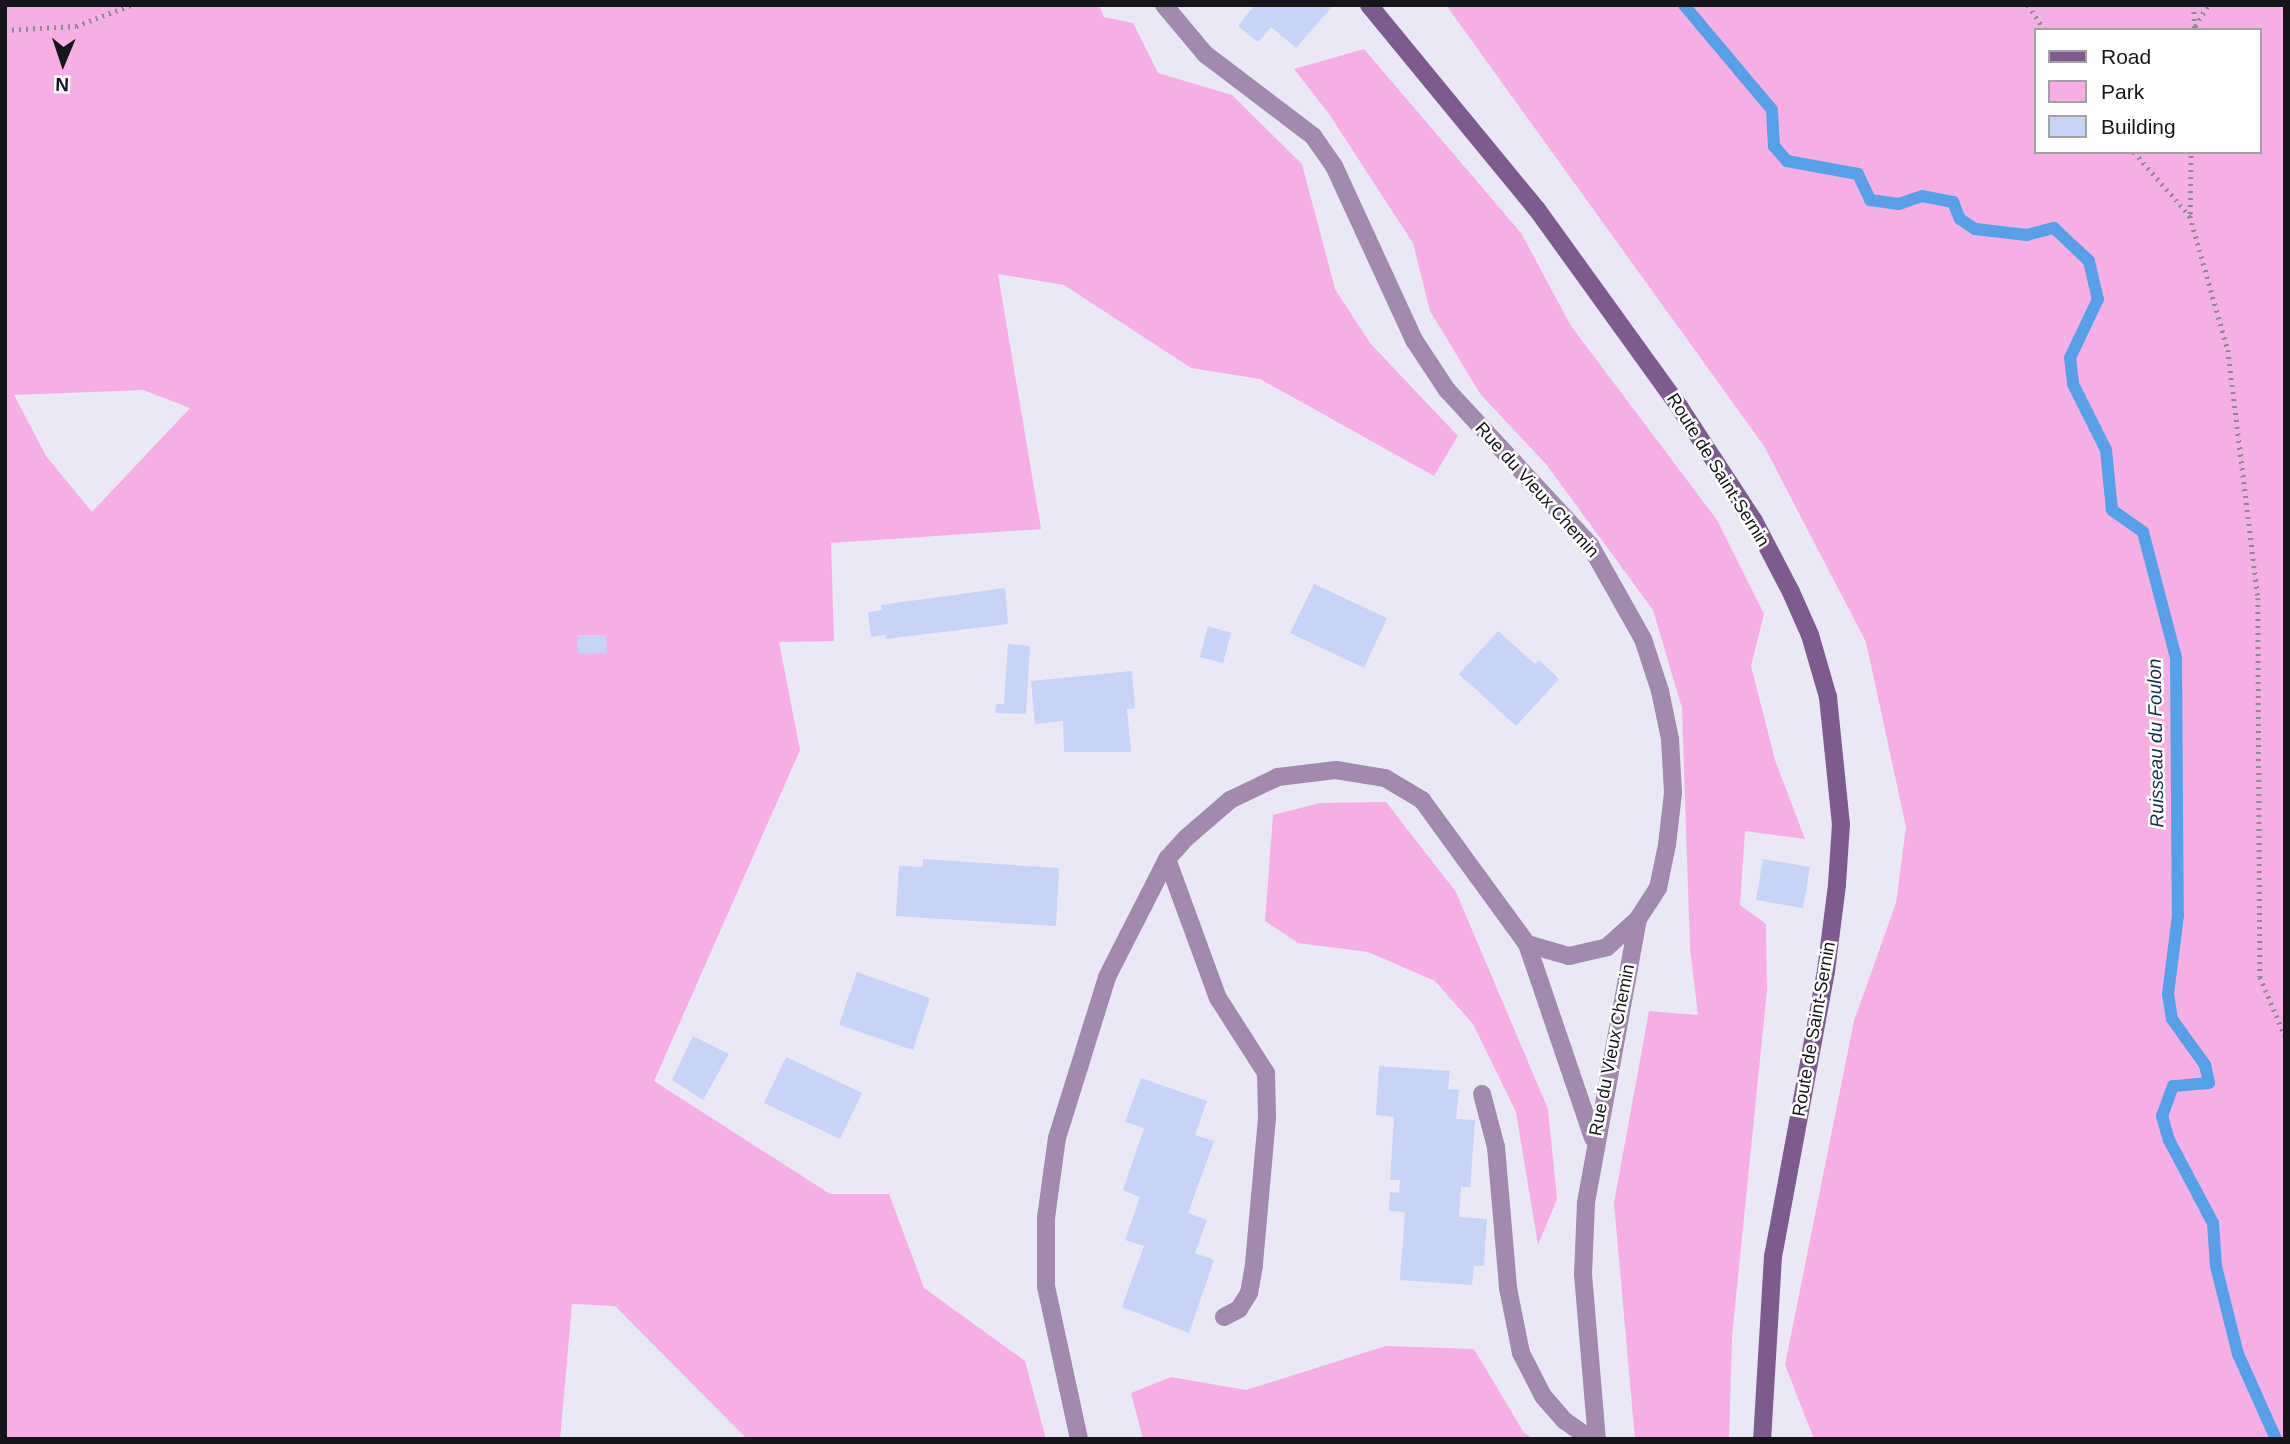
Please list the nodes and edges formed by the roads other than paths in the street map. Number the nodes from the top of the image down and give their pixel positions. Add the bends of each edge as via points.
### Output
1 (1164, 5) edge
2 (1369, 5) edge
3 (1167, 859) junction
4 (1638, 919) junction
5 (1527, 944) junction
6 (1482, 1094) dead end
7 (1594, 1142) junction
8 (1224, 1317) dead end
9 (1079, 1439) edge
10 (1591, 1439) edge
11 (1597, 1439) edge
12 (1762, 1439) edge

1 - 4 street, Rue du Vieux Chemin via 1205,54 1313,136 1334,166 1414,340 1447,390 1590,545 1619,591 1643,639 1660,691 1674,793 1658,888
2 - 12 street, Route de Saint-Sernin via 1536,208 1680,408 1754,521 1791,592 1810,635 1828,697 1841,824 1837,885 1826,971 1773,1256
3 - 5 street via 1230,800 1278,777 1336,770 1385,778 1422,800
3 - 8 street via 1217,998 1266,1073 1267,1118 1251,1284 1239,1309
3 - 9 street via 1107,977 1057,1138 1045,1217 1046,1287 1056,1352
4 - 5 street via 1607,947 1569,956
4 - 7 street, Rue du Vieux Chemin
5 - 7 street
6 - 10 street via 1496,1147 1508,1288 1521,1353 1543,1396 1565,1421
7 - 11 street, Rue du Vieux Chemin via 1583,1274

